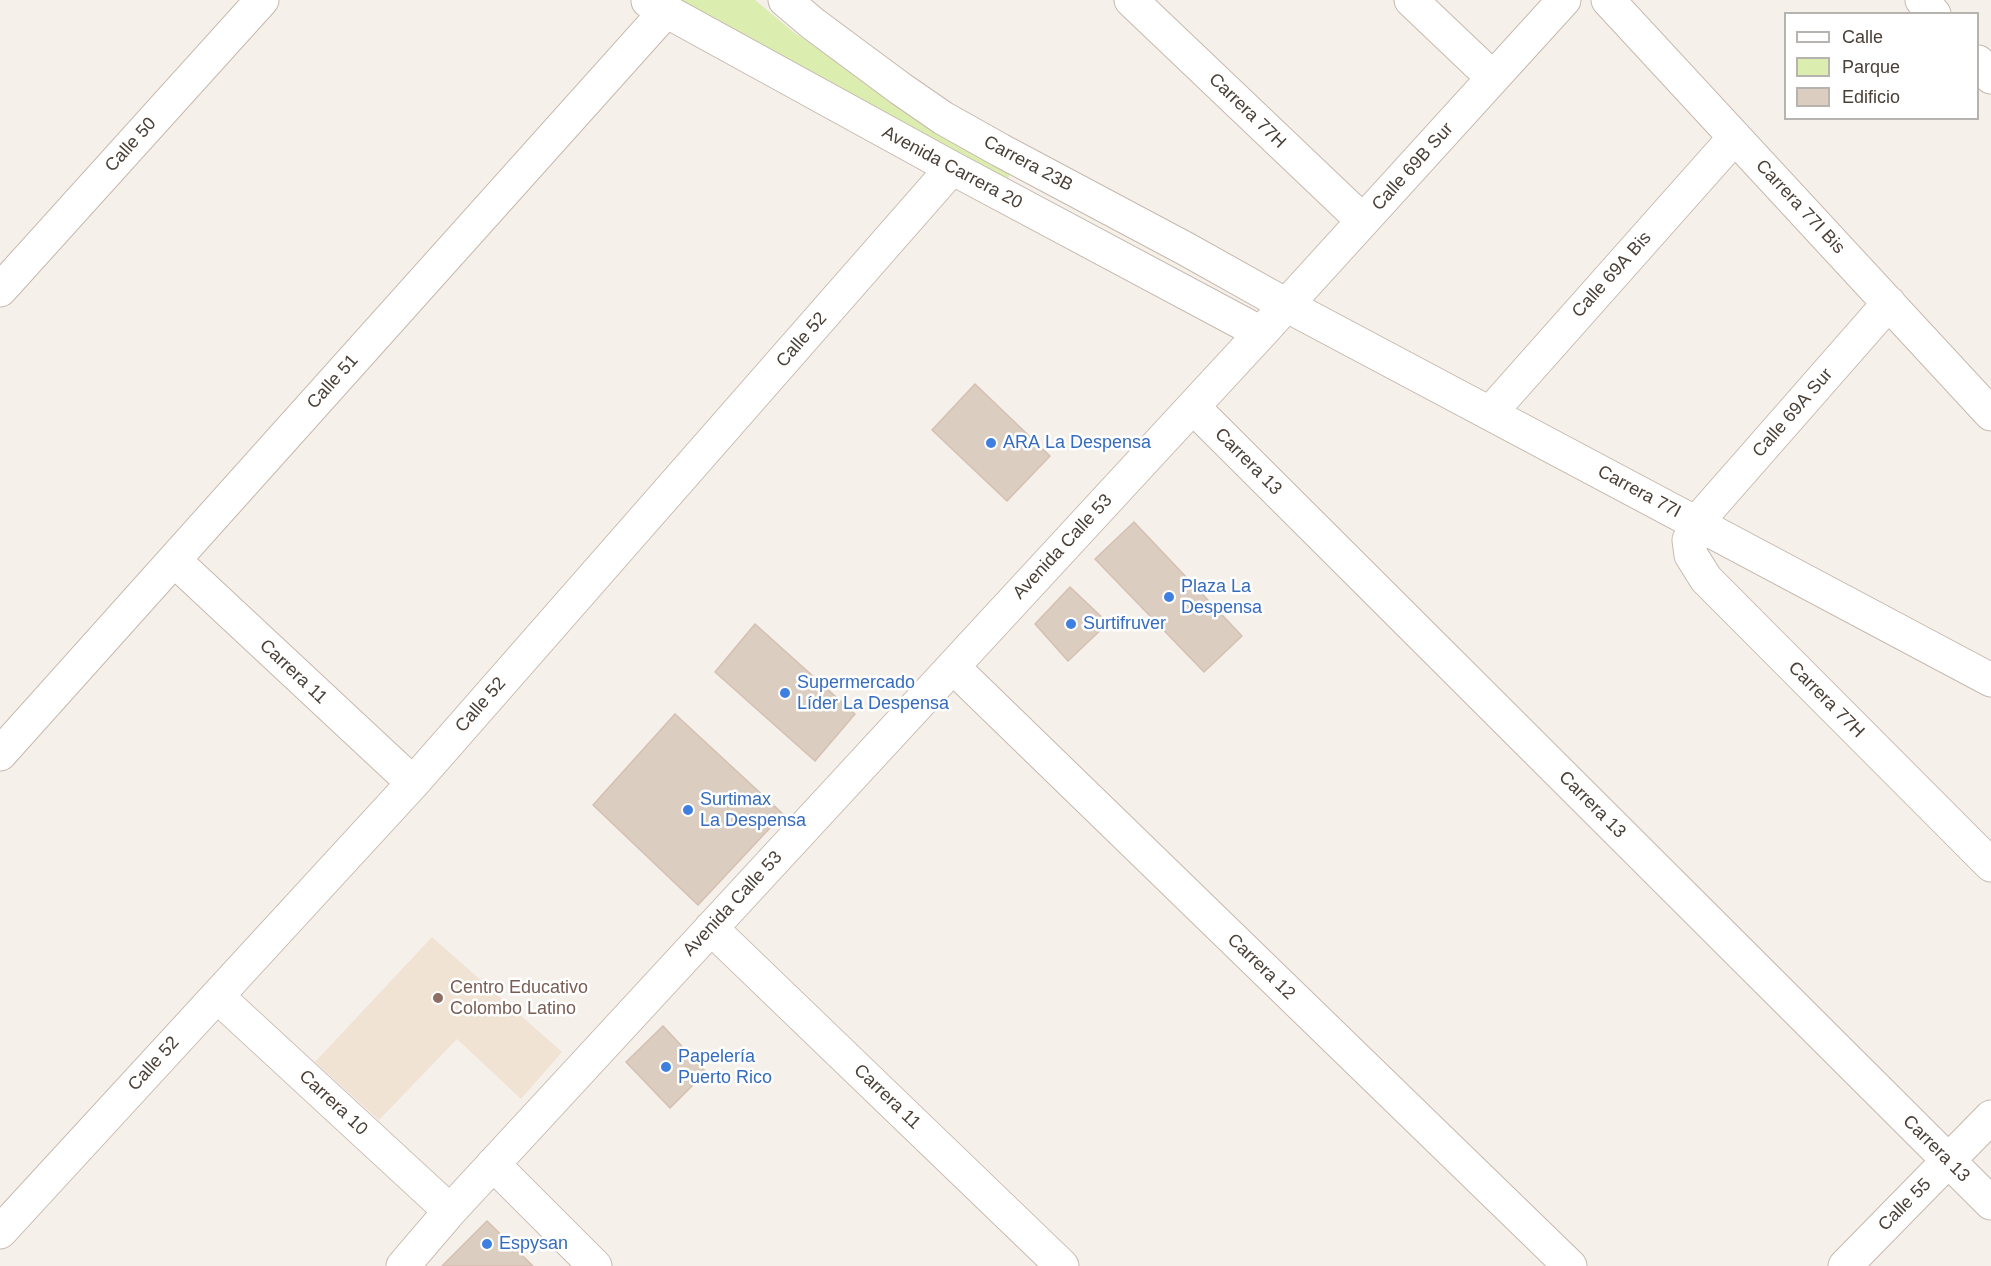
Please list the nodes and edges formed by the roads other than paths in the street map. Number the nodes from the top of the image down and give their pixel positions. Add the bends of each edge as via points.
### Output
1 (262, 0) edge
2 (785, 0) edge
3 (1131, 0) edge
4 (1411, 0) edge
5 (1564, 0) edge
6 (1608, 0) edge
7 (1922, 0) edge
8 (656, 5) edge
9 (1932, 12) edge
10 (1979, 64) edge
11 (1991, 77) edge
12 (1493, 78) junction
13 (1735, 137) junction
14 (952, 168) junction
15 (1363, 221) junction
16 (0, 290) edge
17 (1889, 303) junction
18 (1286, 305) junction
19 (1261, 333) junction
20 (1193, 407) junction
21 (1490, 413) junction
22 (1991, 414) edge
23 (1697, 522) junction
24 (174, 561) junction
25 (953, 667) junction
26 (1991, 680) edge
27 (0, 754) edge
28 (413, 783) junction
29 (1991, 865) edge
30 (711, 928) junction
31 (217, 996) junction
32 (1991, 1117) edge
33 (1948, 1161) junction
34 (493, 1164) junction
35 (1991, 1203) edge
36 (450, 1211) junction
37 (0, 1232) edge
38 (403, 1266) edge
39 (595, 1266) edge
40 (1062, 1266) edge
41 (1570, 1266) edge
42 (1845, 1266) edge

1 - 16 street, Calle 50
2 - 18 street, Carrera 23B via 943,118
3 - 15 street, Carrera 77H
4 - 12 street
5 - 12 street, Calle 69B Sur
6 - 13 street, Carrera 77I Bis
7 - 9 street
8 - 14 street, Avenida Carrera 20
8 - 24 street, Calle 51
10 - 11 street
12 - 15 street, Calle 69B Sur
13 - 17 street, Carrera 77I Bis
13 - 21 street, Calle 69A Bis
14 - 19 street, Avenida Carrera 20
14 - 28 street, Calle 52
15 - 18 street, Calle 69B Sur
17 - 22 street, Carrera 77I Bis
17 - 23 street, Calle 69A Sur
18 - 19 street, Calle 69B Sur
18 - 21 street, Carrera 77I
19 - 20 street, Avenida Calle 53
20 - 25 street, Avenida Calle 53
20 - 33 street, Carrera 13
21 - 23 street, Carrera 77I
23 - 26 street, Carrera 77I
23 - 29 street, Carrera 77H via 1689,540 1691,555 1706,579
24 - 27 street, Calle 51
24 - 28 street, Carrera 11
25 - 30 street, Avenida Calle 53
25 - 41 street, Carrera 12
28 - 31 street, Calle 52
30 - 34 street, Avenida Calle 53
30 - 40 street, Carrera 11
31 - 36 street, Carrera 10
31 - 37 street, Calle 52
32 - 33 street, Calle 55
33 - 35 street, Carrera 13
33 - 42 street, Calle 55
34 - 36 street, Avenida Calle 53
34 - 39 street
36 - 38 street, Avenida Calle 53

